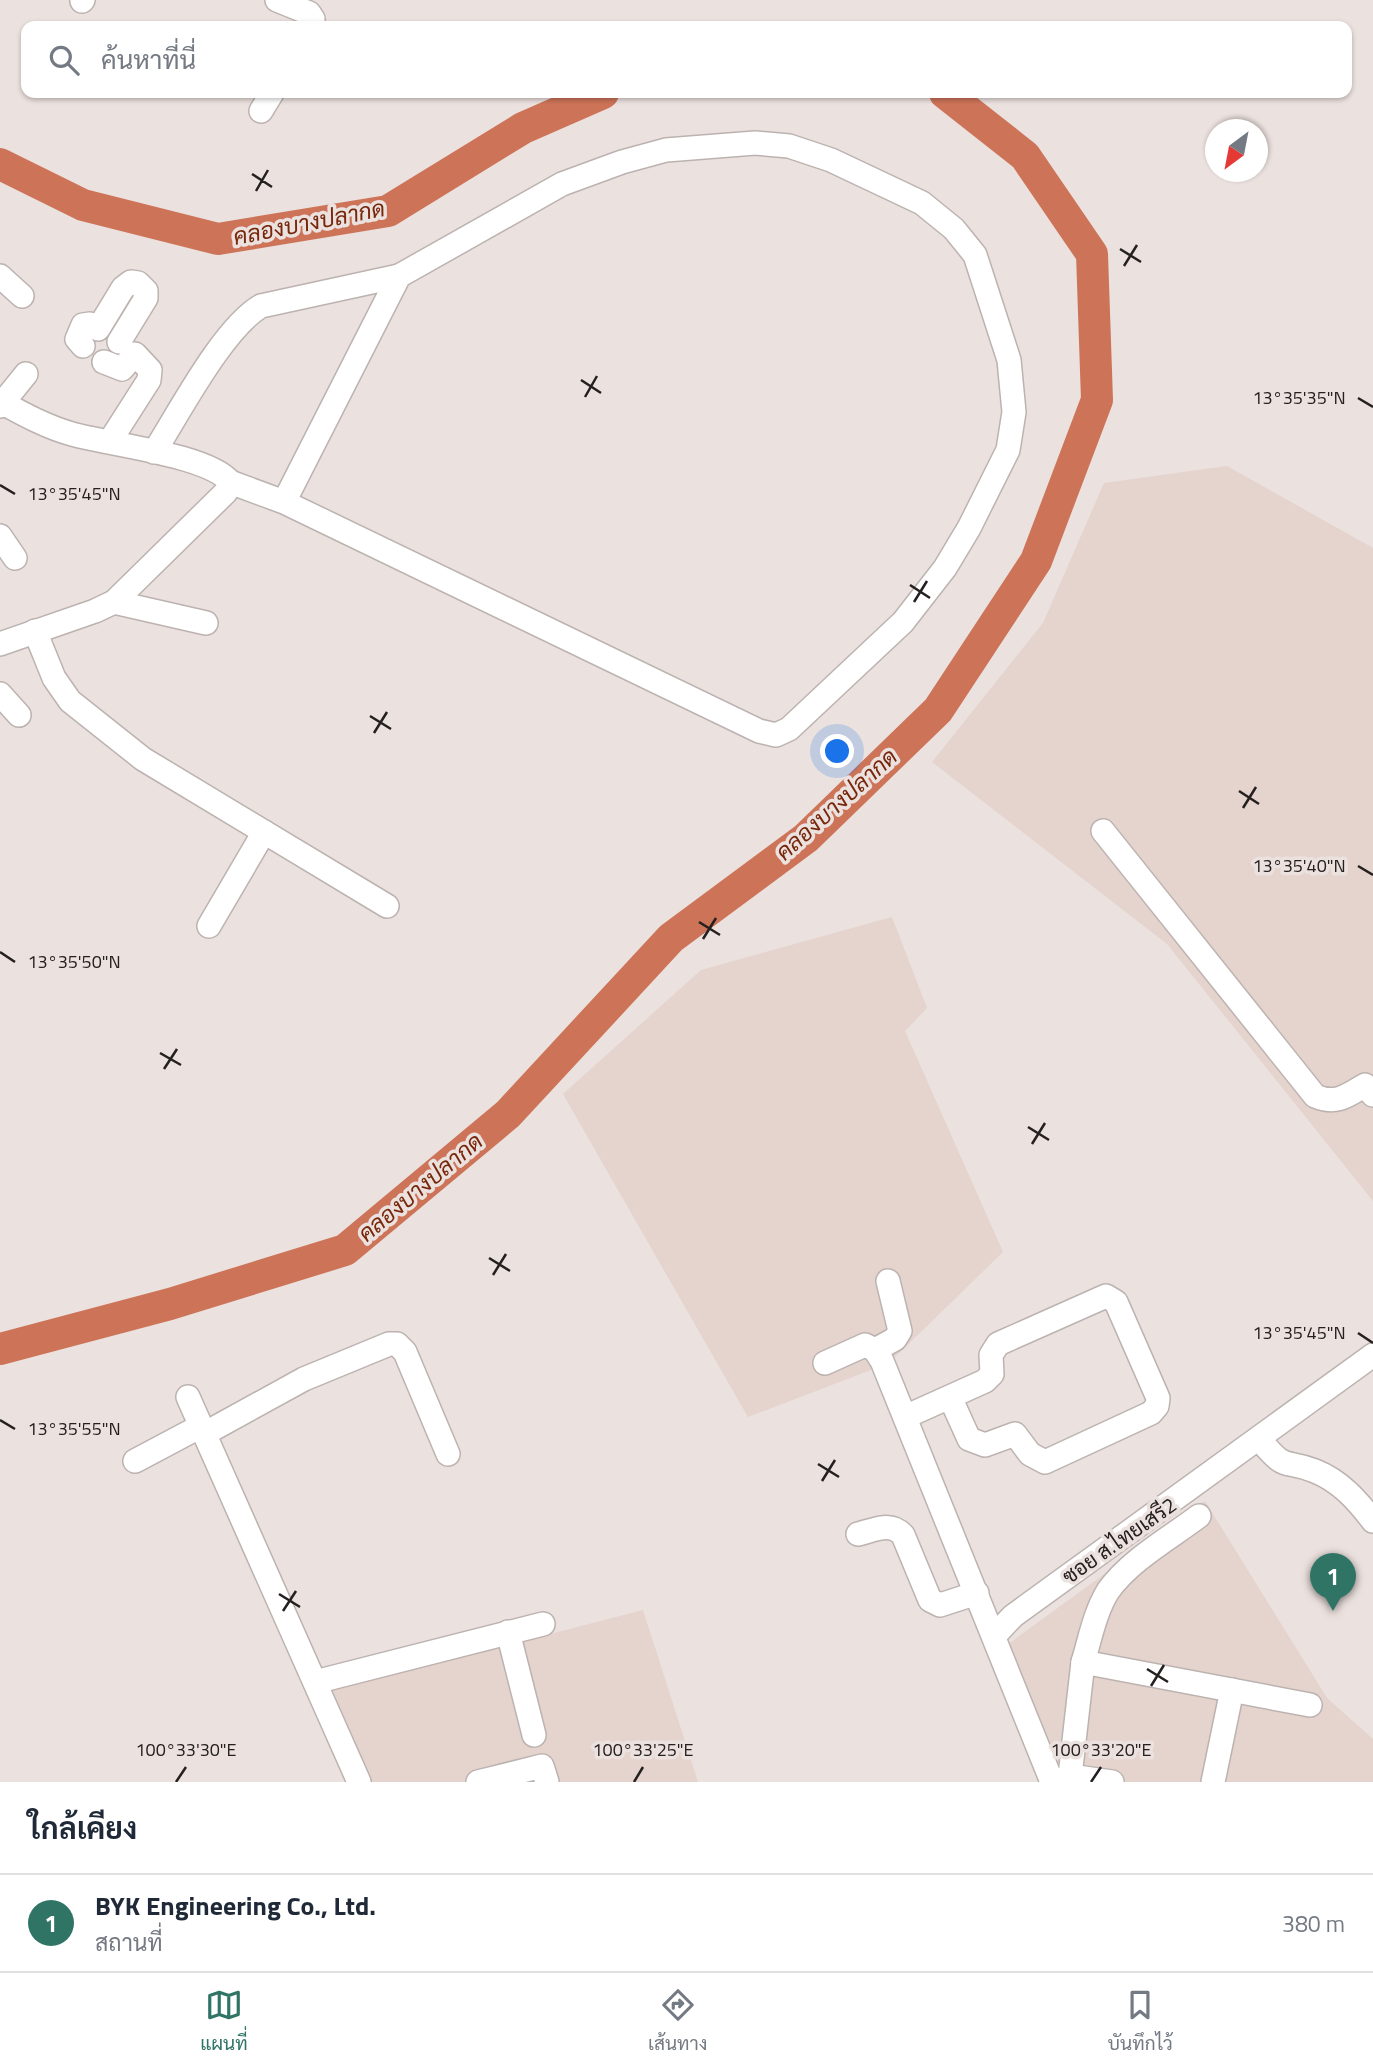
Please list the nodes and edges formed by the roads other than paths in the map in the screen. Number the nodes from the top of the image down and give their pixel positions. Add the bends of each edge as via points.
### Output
1 (277, 0) edge
2 (313, 21) edge
3 (0, 276) edge
4 (399, 276) junction
5 (22, 296) dead end
6 (127, 348) junction
7 (104, 362) dead end
8 (26, 374) dead end
9 (1, 405) edge
10 (110, 441) junction
11 (154, 452) junction
12 (230, 482) junction
13 (284, 502) junction
14 (0, 536) edge
15 (15, 558) dead end
16 (114, 602) junction
17 (206, 622) dead end
18 (35, 631) junction
19 (0, 644) edge
20 (0, 694) edge
21 (19, 715) dead end
22 (1102, 831) dead end
23 (264, 832) junction
24 (387, 906) dead end
25 (209, 926) dead end
26 (1370, 1086) edge
27 (888, 1281) dead end
28 (875, 1350) junction
29 (1373, 1355) edge
30 (825, 1363) dead end
31 (188, 1397) dead end
32 (950, 1397) junction
33 (905, 1417) junction
34 (203, 1430) junction
35 (1260, 1440) junction
36 (448, 1454) dead end
37 (135, 1461) dead end
38 (1199, 1516) dead end
39 (1373, 1521) edge
40 (858, 1534) dead end
41 (1091, 1560) junction
42 (978, 1593) junction
43 (1107, 1593) junction
44 (543, 1624) dead end
45 (508, 1632) junction
46 (995, 1635) junction
47 (1083, 1662) junction
48 (315, 1682) junction
49 (1232, 1690) junction
50 (1310, 1704) dead end
51 (545, 1774) edge
52 (1060, 1780) edge
53 (359, 1782) edge
54 (478, 1782) edge
55 (1112, 1782) edge
56 (1213, 1782) edge

1 - 2 street via 309,13
3 - 5 street
4 - 11 street via 261,306 243,318
4 - 13 street
4 - 13 street via 562,184 621,162 666,150 755,143 789,146 831,160 922,203 954,229 975,256 1009,360 1014,412 1007,450 970,528 903,622 789,729 776,735 760,732
6 - 6 street via 90,337 122,288 131,282 146,291
6 - 7 street via 122,369
6 - 10 street via 150,370 149,380
8 - 9 street
9 - 10 street via 48,426
10 - 11 street
11 - 12 street via 225,475
12 - 13 street
12 - 16 street via 226,492
14 - 15 street
16 - 17 street
16 - 18 street
18 - 19 street
18 - 23 street via 54,678 70,701 143,759
20 - 21 street
22 - 26 street via 1315,1096 1340,1100
23 - 24 street
23 - 25 street
27 - 28 street via 900,1331
28 - 30 street via 865,1345
28 - 33 street
29 - 35 street, ซอย ส.ไทยเสรี2
31 - 34 street
32 - 32 street via 969,1439 985,1445 1015,1434 1030,1454 1045,1462 1151,1413 1158,1398 1116,1302 1106,1296 998,1344 991,1354 992,1374
32 - 33 street
33 - 42 street
34 - 36 street via 388,1343 405,1352
34 - 37 street
34 - 48 street
35 - 39 street via 1279,1462 1314,1471 1356,1497
35 - 41 street, ซอย ส.ไทยเสรี2
38 - 43 street via 1120,1576
40 - 42 street via 896,1528 930,1600 940,1605
41 - 43 street
41 - 46 street, ซอย ส.ไทยเสรี2 via 1013,1616
42 - 46 street
43 - 47 street
44 - 45 street
45 - 48 street
45 - 51 street
46 - 52 street via 996,1648
47 - 49 street
47 - 52 street
48 - 53 street
49 - 50 street
49 - 56 street
51 - 54 street
52 - 55 street

